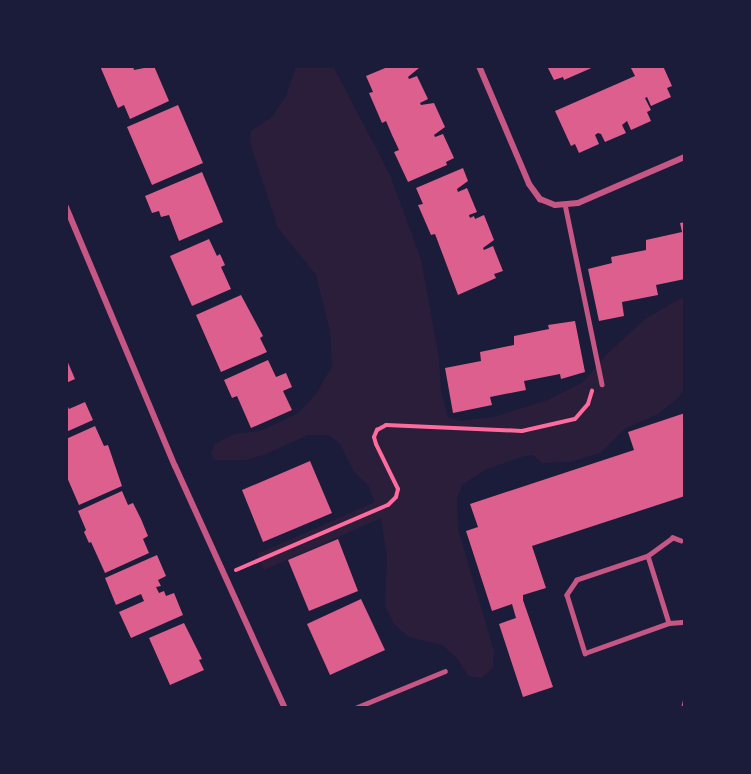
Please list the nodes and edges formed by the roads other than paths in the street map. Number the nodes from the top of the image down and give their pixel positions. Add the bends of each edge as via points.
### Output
1 (479, 66) edge
2 (685, 157) edge
3 (565, 204) junction
4 (66, 207) edge
5 (602, 384) dead end
6 (681, 541) dead end
7 (648, 556) junction
8 (685, 622) edge
9 (669, 623) junction
10 (445, 671) dead end
11 (685, 700) edge
12 (363, 706) edge
13 (285, 708) edge
14 (355, 708) edge
15 (682, 708) edge

1 - 3 street via 529,184 540,199
2 - 3 street via 578,203
3 - 5 lane
4 - 13 street via 175,466
6 - 7 lane via 673,538
7 - 9 lane
7 - 9 lane via 577,580 567,595 585,653
8 - 9 lane
10 - 12 lane
11 - 15 lane
12 - 14 lane

